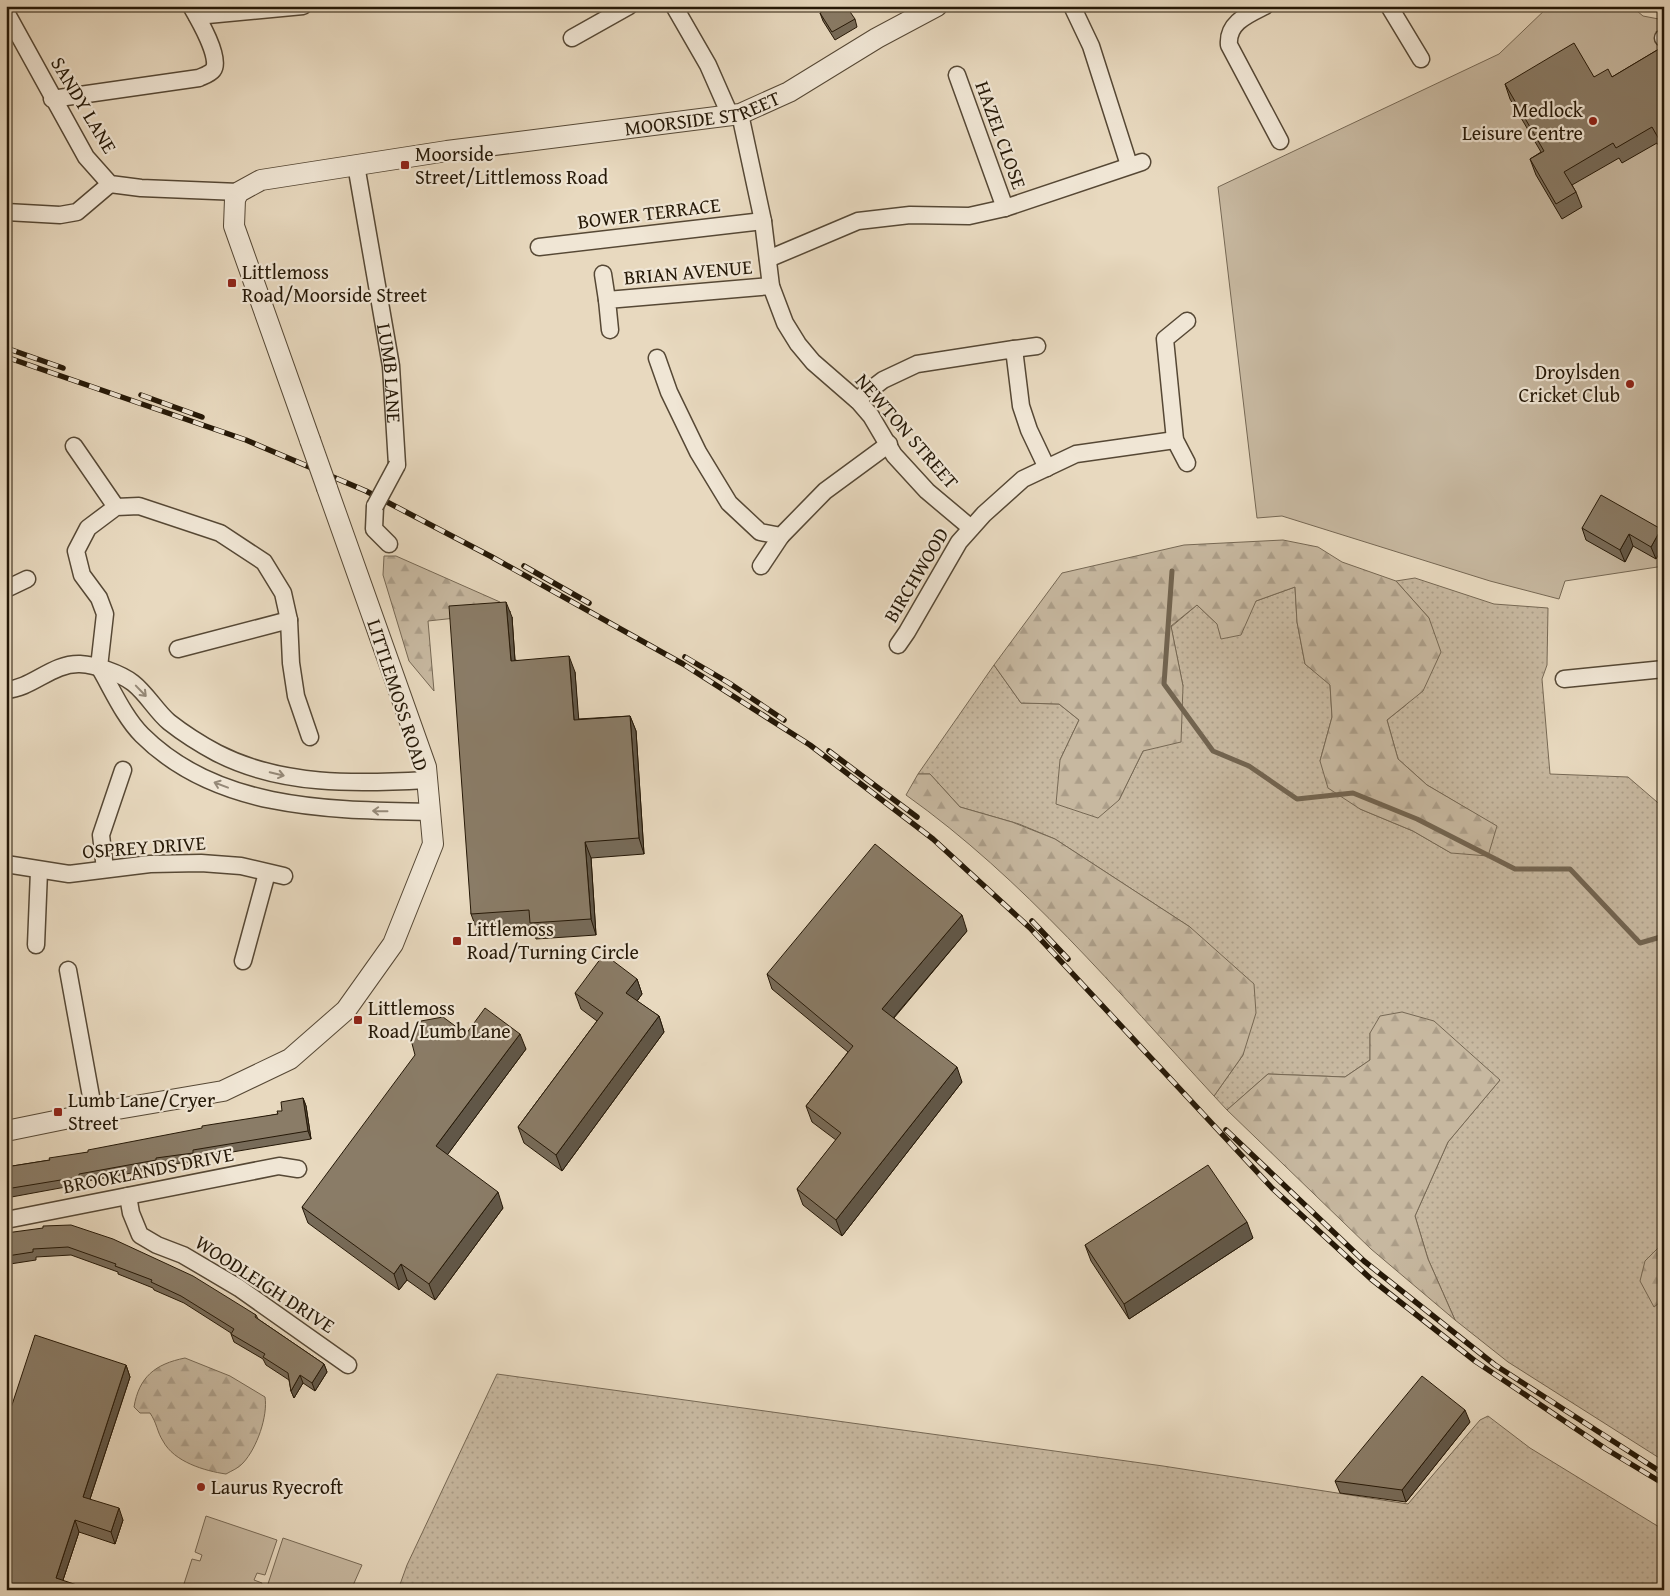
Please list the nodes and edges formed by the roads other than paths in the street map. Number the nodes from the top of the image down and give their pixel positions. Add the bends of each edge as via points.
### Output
1 (303, 6) edge
2 (629, 6) edge
3 (674, 6) edge
4 (937, 6) edge
5 (1072, 6) edge
6 (1264, 6) edge
7 (1389, 6) edge
8 (194, 11) edge
9 (6, 12) edge
10 (572, 38) dead end
11 (1421, 59) dead end
12 (957, 75) dead end
13 (52, 99) junction
14 (735, 115) junction
15 (1280, 141) dead end
16 (356, 164) junction
17 (110, 184) junction
18 (239, 192) junction
19 (1005, 208) junction
20 (6, 212) edge
21 (763, 221) junction
22 (539, 246) dead end
23 (768, 260) junction
24 (603, 274) dead end
25 (771, 286) junction
26 (607, 300) junction
27 (1187, 321) dead end
28 (610, 330) dead end
29 (1037, 346) dead end
30 (1014, 349) junction
31 (657, 358) dead end
32 (856, 400) junction
33 (1175, 440) junction
34 (889, 444) junction
35 (74, 446) dead end
36 (1186, 463) dead end
37 (1047, 468) junction
38 (116, 507) junction
39 (970, 528) junction
40 (781, 536) junction
41 (389, 544) dead end
42 (761, 566) dead end
43 (27, 579) dead end
44 (6, 589) edge
45 (289, 620) junction
46 (898, 645) dead end
47 (178, 649) dead end
48 (99, 667) junction
49 (1664, 669) edge
50 (1564, 679) dead end
51 (6, 690) edge
52 (310, 737) dead end
53 (123, 770) dead end
54 (426, 780) junction
55 (429, 812) junction
56 (6, 864) edge
57 (105, 870) junction
58 (40, 871) junction
59 (268, 873) junction
60 (284, 876) dead end
61 (36, 945) dead end
62 (243, 961) dead end
63 (68, 970) dead end
64 (94, 1113) junction
65 (6, 1131) edge
66 (298, 1169) dead end
67 (128, 1196) junction
68 (6, 1220) edge
69 (348, 1365) dead end

1 - 8 street
2 - 10 street
3 - 14 street, NEWTON STREET
4 - 14 street, MOORSIDE STREET via 876,38 789,92
5 - 19 street via 1091,46 1135,164
6 - 15 street via 1244,16 1232,28 1228,36 1229,46
7 - 11 street
8 - 13 street via 214,53 212,71 199,78
9 - 13 street, SANDY LANE
12 - 19 street, HAZEL CLOSE
13 - 17 street, SANDY LANE via 86,157
14 - 16 street, MOORSIDE STREET
14 - 21 street, NEWTON STREET
16 - 18 street, MOORSIDE STREET via 261,180
16 - 41 street, LUMB LANE, bridge via 391,366 397,465 375,506 374,529
17 - 18 street, SANDY LANE
17 - 20 street via 77,212 60,215
18 - 54 street, LITTLEMOSS ROAD, bridge via 235,199 234,226 426,767
19 - 23 street via 968,216 910,215 858,221
21 - 22 street, BOWER TERRACE
21 - 23 street, NEWTON STREET
23 - 25 street, NEWTON STREET
24 - 26 street
25 - 26 street, BRIAN AVENUE
25 - 32 street, NEWTON STREET via 785,323 798,344 813,362
26 - 28 street, BRIAN AVENUE
27 - 33 street via 1165,339
29 - 30 street
30 - 32 street via 917,364 883,380
30 - 37 street via 1021,406
31 - 40 street via 669,392 698,452 729,503 760,532
32 - 34 street, NEWTON STREET
33 - 36 street
33 - 37 street via 1076,454
34 - 39 street, NEWTON STREET via 894,455 927,491
34 - 40 street via 824,490
35 - 38 street
37 - 39 street via 1023,479
38 - 45 street via 140,506 220,533 264,562 283,593
38 - 48 street via 88,528 76,552 82,575 99,598 105,614
39 - 46 street, BIRCHWOOD
40 - 42 street
43 - 44 street
45 - 47 street
45 - 52 street via 296,696
48 - 51 street via 62,665 20,689
48 -> 54 street via 132,683 170,722 217,753 254,768 281,776 323,780 369,783
55 -> 48 street via 306,806 258,798 217,784 176,763 141,734
49 - 50 street
53 - 57 street via 101,835
54 - 55 street, LITTLEMOSS ROAD
55 - 64 street, LITTLEMOSS ROAD via 432,844 393,944 346,1010 290,1059 223,1092
56 - 58 street, OSPREY DRIVE
57 - 58 street, OSPREY DRIVE via 69,874
57 - 59 street, OSPREY DRIVE via 201,862 241,866
58 - 61 street
59 - 60 street, OSPREY DRIVE
59 - 62 street
63 - 64 street
64 - 65 street
66 - 67 street, BROOKLANDS DRIVE via 279,1166
67 - 68 street, BROOKLANDS DRIVE
67 - 69 street, WOODLEIGH DRIVE via 140,1235 240,1288

